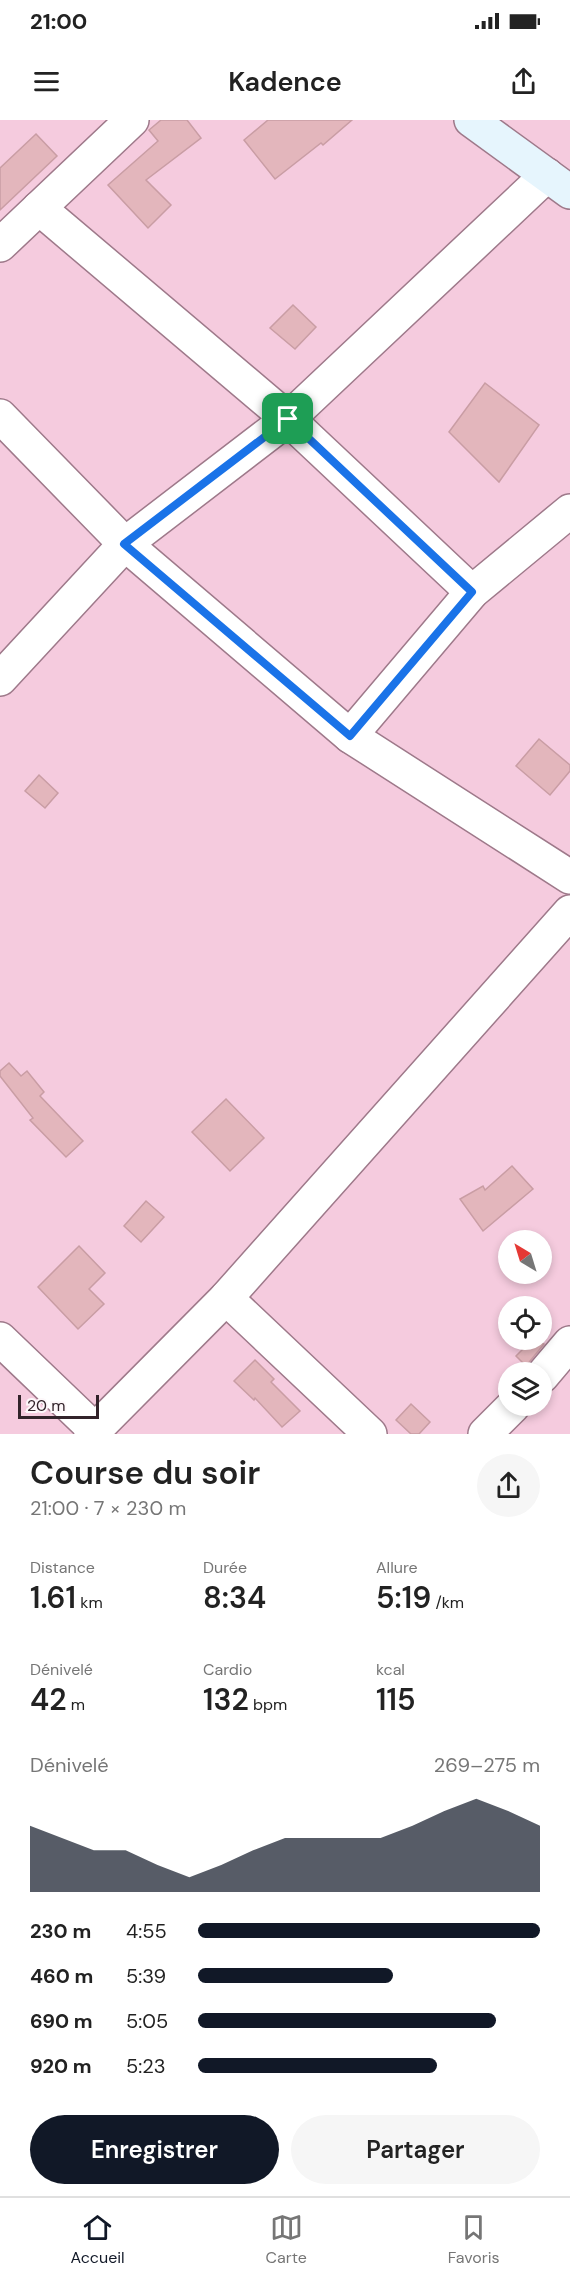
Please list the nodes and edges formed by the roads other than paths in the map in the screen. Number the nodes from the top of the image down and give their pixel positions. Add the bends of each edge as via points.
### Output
1 (132, 120) edge
2 (471, 120) edge
3 (559, 184) edge
4 (39, 208) junction
5 (0, 245) edge
6 (0, 416) edge
7 (288, 419) junction
8 (570, 511) edge
9 (124, 544) junction
10 (472, 592) junction
11 (0, 679) edge
12 (350, 736) junction
13 (570, 877) edge
14 (570, 912) edge
15 (226, 1298) junction
16 (0, 1340) edge
17 (570, 1343) edge
18 (552, 1364) edge
19 (503, 1416) edge
20 (93, 1432) edge
21 (370, 1434) edge
22 (485, 1434) edge

1 - 4 street
2 - 3 main road
3 - 7 street
4 - 5 street
4 - 7 street
6 - 9 street
7 - 9 street
7 - 10 street
8 - 10 street
9 - 11 street
9 - 12 street
10 - 12 street
12 - 13 street
14 - 15 street
15 - 20 street
15 - 21 street
16 - 20 street
17 - 18 street
19 - 22 street

